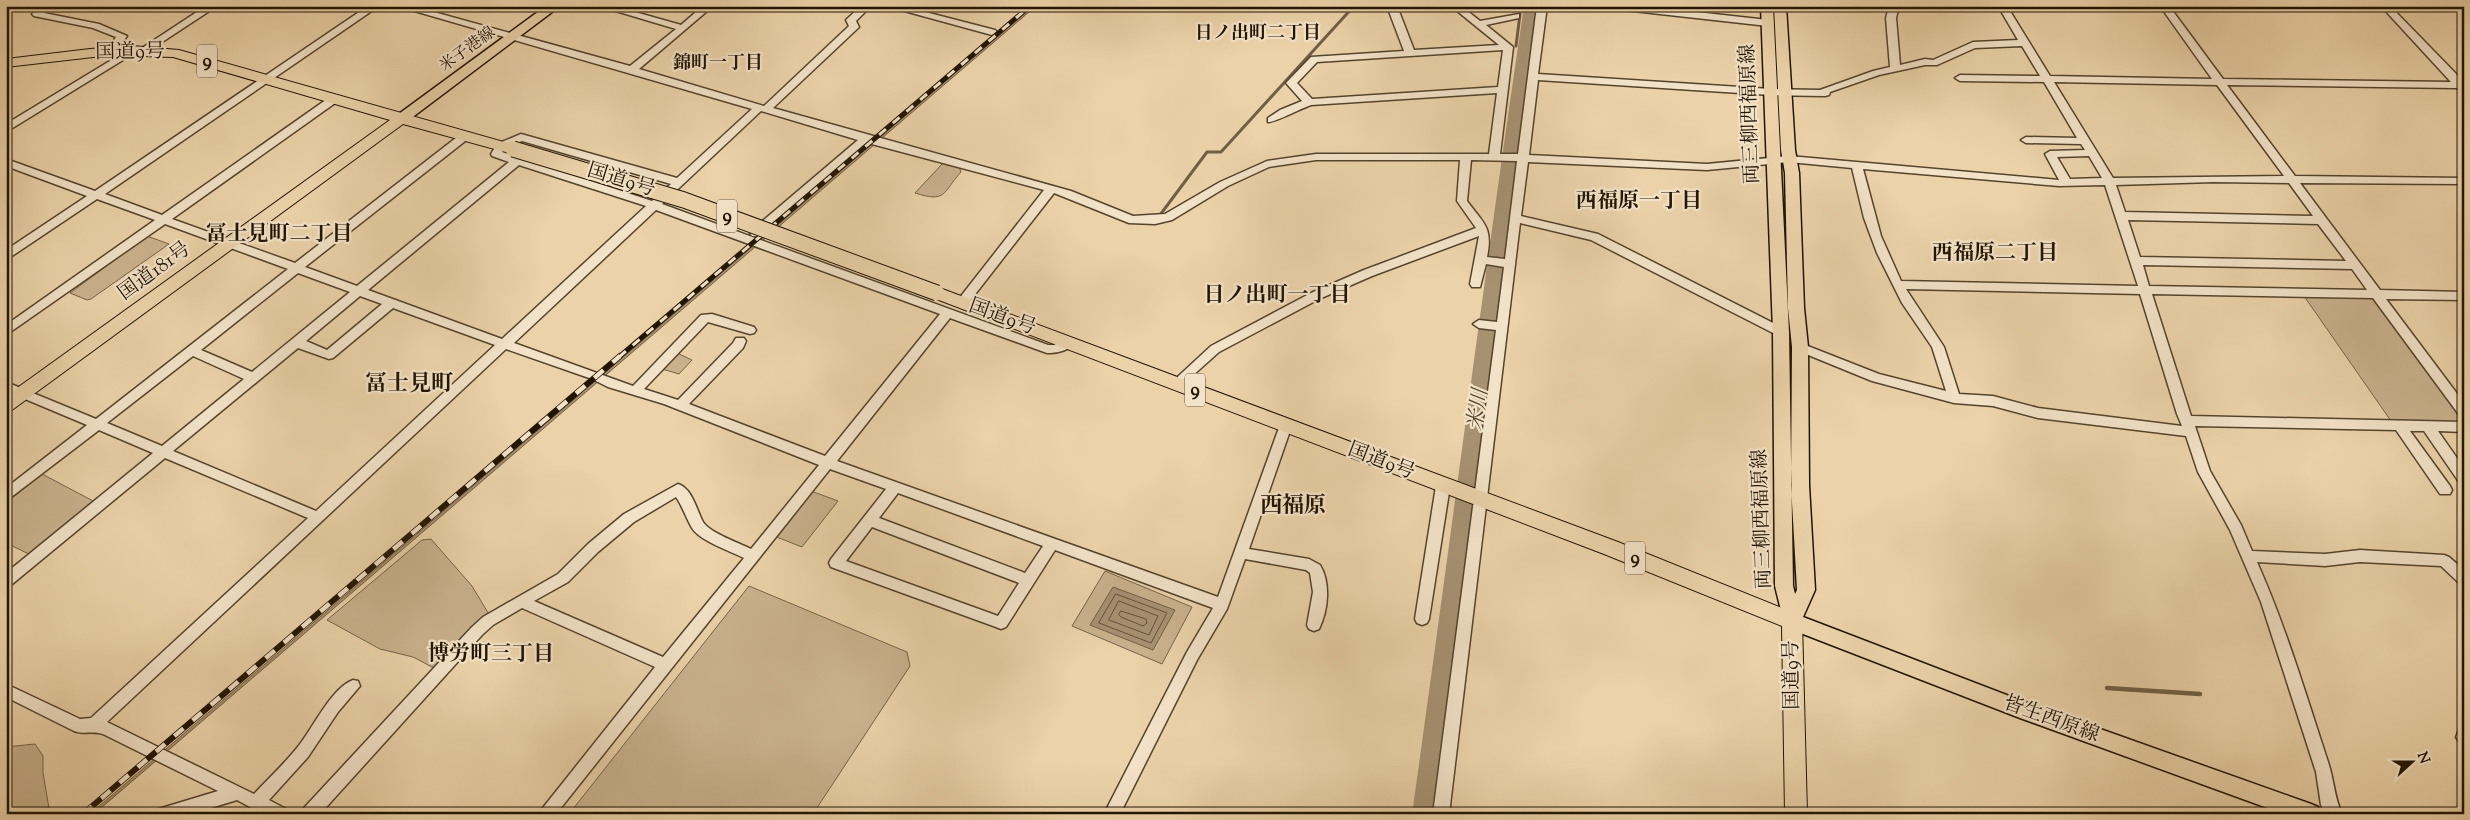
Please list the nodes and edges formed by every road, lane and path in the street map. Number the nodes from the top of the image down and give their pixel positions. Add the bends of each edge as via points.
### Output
1 (46, 6) edge
2 (213, 6) edge
3 (375, 6) edge
4 (401, 6) edge
5 (554, 6) edge
6 (604, 6) edge
7 (708, 6) edge
8 (867, 6) edge
9 (890, 6) edge
10 (1392, 6) edge
11 (1455, 6) edge
12 (1542, 6) edge
13 (1615, 6) edge
14 (1767, 6) edge
15 (1780, 6) edge
16 (1894, 6) edge
17 (1988, 6) edge
18 (2042, 6) edge
19 (2164, 6) edge
20 (2385, 6) edge
21 (2004, 9) junction
22 (1516, 16) dead end
23 (1768, 23) junction
24 (1478, 24) junction
25 (683, 28) junction
26 (992, 32) dead end
27 (514, 36) junction
28 (2024, 43) junction
29 (1508, 47) junction
30 (138, 50) junction
31 (112, 51) junction
32 (1410, 53) junction
33 (6, 63) edge
34 (1896, 68) junction
35 (632, 70) junction
36 (1532, 77) junction
37 (1960, 78) dead end
38 (267, 79) junction
39 (2047, 79) junction
40 (2220, 82) junction
41 (2462, 87) edge
42 (1502, 90) junction
43 (1778, 92) junction
44 (334, 99) junction
45 (1310, 102) junction
46 (763, 108) junction
47 (401, 120) junction
48 (1272, 120) dead end
49 (6, 129) edge
50 (465, 136) junction
51 (2026, 140) dead end
52 (873, 141) junction
53 (2084, 141) junction
54 (510, 152) junction
55 (2092, 154) junction
56 (1466, 156) junction
57 (1500, 157) junction
58 (1521, 158) junction
59 (1774, 159) junction
60 (1790, 159) junction
61 (6, 162) edge
62 (1857, 164) junction
63 (2293, 179) junction
64 (2109, 181) junction
65 (2464, 181) edge
66 (677, 182) junction
67 (2066, 182) junction
68 (1051, 189) junction
69 (97, 194) junction
70 (654, 205) junction
71 (2121, 216) junction
72 (1514, 218) junction
73 (164, 219) junction
74 (2322, 220) junction
75 (1483, 230) junction
76 (748, 239) junction
77 (231, 244) junction
78 (6, 256) edge
79 (2136, 261) junction
80 (1496, 262) junction
81 (2355, 265) junction
82 (297, 269) junction
83 (1476, 284) dead end
84 (1899, 285) junction
85 (2143, 289) junction
86 (358, 290) junction
87 (2376, 294) junction
88 (2464, 296) edge
89 (391, 303) junction
90 (962, 303) junction
91 (948, 313) junction
92 (750, 330) dead end
93 (6, 331) edge
94 (1781, 332) junction
95 (740, 341) dead end
96 (295, 342) junction
97 (1068, 343) junction
98 (504, 344) junction
99 (1800, 348) junction
100 (192, 352) junction
101 (253, 378) junction
102 (1177, 383) junction
103 (6, 386) edge
104 (635, 391) junction
105 (23, 393) junction
106 (1954, 398) junction
107 (6, 405) edge
108 (681, 406) junction
109 (2464, 413) edge
110 (98, 424) junction
111 (1286, 425) junction
112 (2400, 426) junction
113 (2427, 426) junction
114 (2189, 427) junction
115 (2464, 427) edge
116 (163, 452) junction
117 (2458, 461) edge
118 (828, 462) junction
119 (2464, 478) edge
120 (895, 487) junction
121 (1447, 488) junction
122 (2445, 490) dead end
123 (6, 496) edge
124 (1478, 500) junction
125 (318, 517) junction
126 (869, 520) junction
127 (1052, 543) junction
128 (1240, 553) junction
129 (753, 556) junction
130 (2249, 556) junction
131 (2464, 579) edge
132 (1028, 580) junction
133 (6, 581) edge
134 (521, 601) junction
135 (1222, 605) junction
136 (1422, 619) dead end
137 (1792, 621) junction
138 (1314, 626) dead end
139 (664, 664) junction
140 (353, 686) dead end
141 (6, 690) edge
142 (96, 724) junction
143 (237, 793) junction
144 (256, 802) junction
145 (165, 814) edge
146 (280, 814) edge
147 (309, 814) edge
148 (546, 814) edge
149 (1112, 814) edge
150 (1441, 814) edge
151 (1796, 814) edge
152 (2311, 814) edge
153 (2334, 814) edge

1 - 31 street via 37,14 96,26 122,36
2 - 30 street
3 - 38 street
4 - 27 street
5 - 27 main road, 米子港線
6 - 25 street
7 - 25 street
8 - 46 street via 851,20 854,27
9 - 26 street
10 - 32 street
11 - 24 street
12 - 36 street
13 - 23 street
14 - 23 main road, 両三柳西福原線
15 - 43 main road, 両三柳西福原線
16 - 34 street via 1891,18
17 - 21 street
18 - 21 street
19 - 40 street
20 - 41 street
21 - 28 street
22 - 24 street
23 - 43 main road, 両三柳西福原線
24 - 29 street
25 - 35 street
27 - 35 street
27 - 47 main road, 米子港線
28 - 34 street via 1973,45 1934,62
28 - 39 street
29 - 32 street
29 - 42 street
30 - 31 highway, 国道9号 / 9
30 - 38 highway, 国道9号 / 9 via 185,55
30 - 49 street
31 - 33 highway, 国道9号 / 9
32 - 45 street via 1312,59 1291,83
34 - 43 street via 1825,90 1825,93
35 - 46 street
36 - 43 street
36 - 58 street
37 - 39 street
38 - 44 highway, 国道9号 / 9
38 - 69 street
39 - 40 street
39 - 53 street
40 - 41 street
40 - 63 street
42 - 45 street
42 - 57 street
43 - 59 main road, 両三柳西福原線
43 - 60 main road, 両三柳西福原線
44 - 47 highway, 国道9号 / 9
44 - 73 street
45 - 48 street
46 - 52 street
46 - 66 street
47 - 50 highway, 国道9号 / 9
47 - 77 highway, 国道181号
50 - 54 highway, 国道9号 / 9
50 - 82 street
51 - 53 street
52 - 68 street
52 - 76 street
53 - 55 street
54 - 66 street via 521,137
54 - 70 street
54 - 86 street
54 - 90 highway, 国道9号 / 9, bridge via 599,173 684,200
55 - 64 street
55 - 67 street via 2050,154
56 - 57 street
56 - 68 street via 1285,160 1252,170 1168,216 1149,220 1127,219
56 - 75 street via 1462,201
57 - 58 street
58 - 59 street via 1707,167
58 - 72 street
59 - 60 street
59 - 94 main road, 両三柳西福原線
60 - 62 street
60 - 99 main road, 両三柳西福原線
61 - 69 street
62 - 67 street via 2012,180
62 - 84 street via 1871,226
63 - 64 street
63 - 65 street
63 - 74 street
64 - 67 street
64 - 71 street
66 - 70 street
68 - 90 street
69 - 73 street
69 - 78 street
70 - 76 street
70 - 98 street
71 - 74 street
71 - 79 street
72 - 80 street
72 - 94 street via 1594,237
73 - 77 street
73 - 93 street
74 - 81 street
75 - 80 street
75 - 102 street via 1333,288 1215,349
76 - 91 street
77 - 82 street
77 - 105 highway, 国道181号
79 - 81 street
79 - 85 street
80 - 83 street
80 - 124 street
81 - 87 street
82 - 86 street
82 - 100 street
84 - 85 street
84 - 106 street via 1934,340
85 - 87 street
85 - 114 street via 2182,414
86 - 89 street
86 - 96 street
87 - 88 street
87 - 109 street
89 - 96 street via 329,355
89 - 98 street
90 - 97 highway, 国道9号 / 9
91 - 97 street via 1047,349 1056,350
91 - 118 street
92 - 104 street via 705,318
94 - 137 main road, 両三柳西福原線 via 1784,586
95 - 108 street
96 - 101 street
97 - 102 highway, 国道9号 / 9
98 - 104 street
98 - 125 street
99 - 106 street via 1876,378
99 - 137 main road, 両三柳西福原線 via 1800,485 1806,590
100 - 101 street
100 - 110 street
101 - 116 street
102 - 111 highway, 国道9号 / 9
103 - 105 street
104 - 108 street
105 - 107 highway, 国道181号
105 - 110 street
106 - 114 street via 1992,401 2038,413
108 - 118 street
110 - 116 street
110 - 123 street
111 - 121 highway, 国道9号 / 9
111 - 128 street
112 - 113 street
112 - 114 street
112 - 122 street
113 - 115 street
113 - 117 street
114 - 130 street via 2204,472
116 - 125 street
116 - 133 street
117 - 119 street
118 - 120 street
118 - 129 street
120 - 126 street
120 - 127 street
121 - 124 highway, 国道9号 / 9
121 - 136 street
124 - 137 highway, 国道9号 / 9 via 1611,548
124 - 150 street
125 - 142 street
126 - 132 street
126 - 132 street via 836,563 1001,623
127 - 132 street
127 - 135 street
128 - 135 street
128 - 138 street via 1318,570 1321,578
129 - 134 street via 705,533 678,489 629,518 563,578
129 - 139 street
130 - 131 street via 2325,560 2360,556 2444,561
130 - 153 street via 2268,602 2315,744
134 - 139 street
134 - 147 street via 477,631
135 - 149 street via 1192,656
137 - 151 highway, 国道9号
137 - 152 main road, 皆生西原線 via 2027,712
139 - 148 street
140 - 144 street via 333,707 303,752
141 - 142 street via 79,726
142 - 143 street
143 - 144 street
143 - 145 street
144 - 146 street

